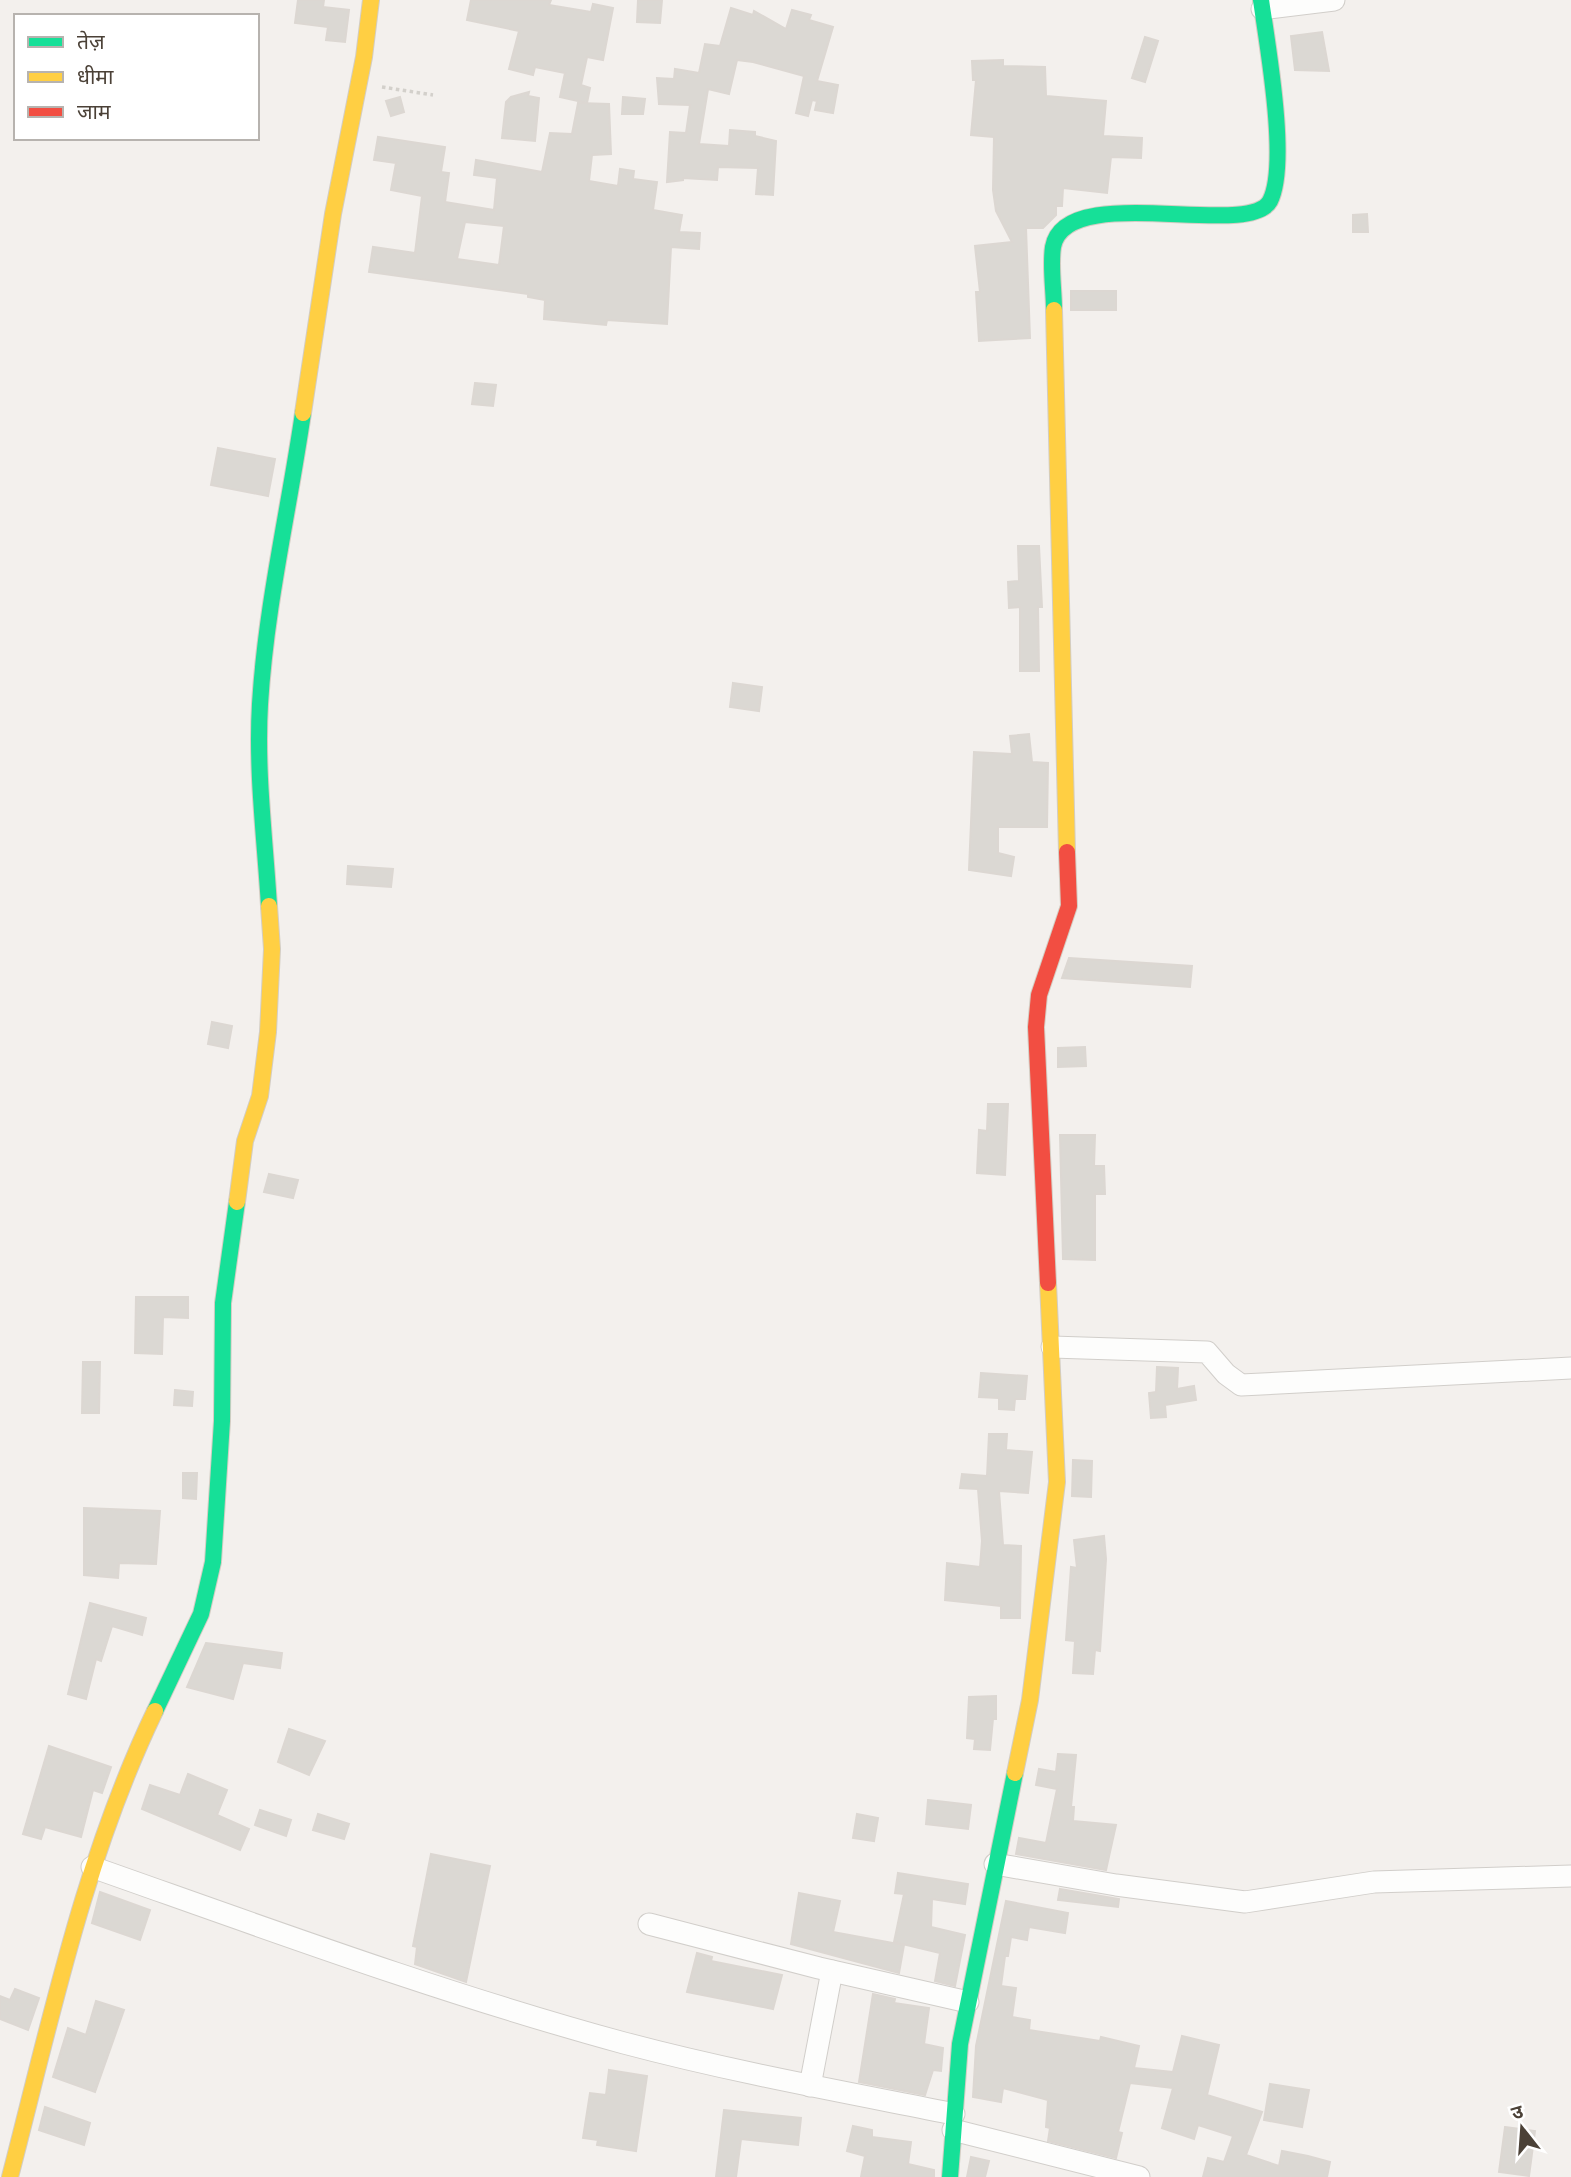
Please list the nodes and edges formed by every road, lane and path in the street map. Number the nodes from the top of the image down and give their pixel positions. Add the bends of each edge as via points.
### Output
1 (371, 0) edge
2 (1334, 0) edge
3 (1262, 4) edge
4 (359, 83) junction
5 (433, 95) dead end
6 (1052, 1347) junction
7 (1571, 1368) edge
8 (995, 1864) junction
9 (92, 1867) junction
10 (1571, 1876) edge
11 (649, 1924) dead end
12 (832, 1972) junction
13 (968, 2002) junction
14 (810, 2086) junction
15 (954, 2122) junction
16 (10, 2177) edge
17 (950, 2177) edge
18 (1139, 2177) edge

1 - 4 street
2 - 3 street
3 - 6 street via 1271,69 1275,183 1269,202 1256,213 1238,216 1144,213 1083,220 1062,230 1053,245 1070,864 1069,906 1039,995 1035,1027
4 - 5 path
4 - 9 street via 333,214 291,495 270,595 260,705 272,949 268,1032 260,1096 245,1141 223,1303 222,1420 213,1562 201,1614 138,1746
6 - 7 street via 1207,1352 1241,1385
6 - 8 street via 1057,1482 1030,1700
8 - 10 street via 1245,1902 1374,1882
8 - 13 street
9 - 14 street via 351,1958 611,2039
9 - 16 street
11 - 12 street
12 - 13 street
12 - 14 street
13 - 15 street
14 - 15 street
15 - 17 street
15 - 18 street

